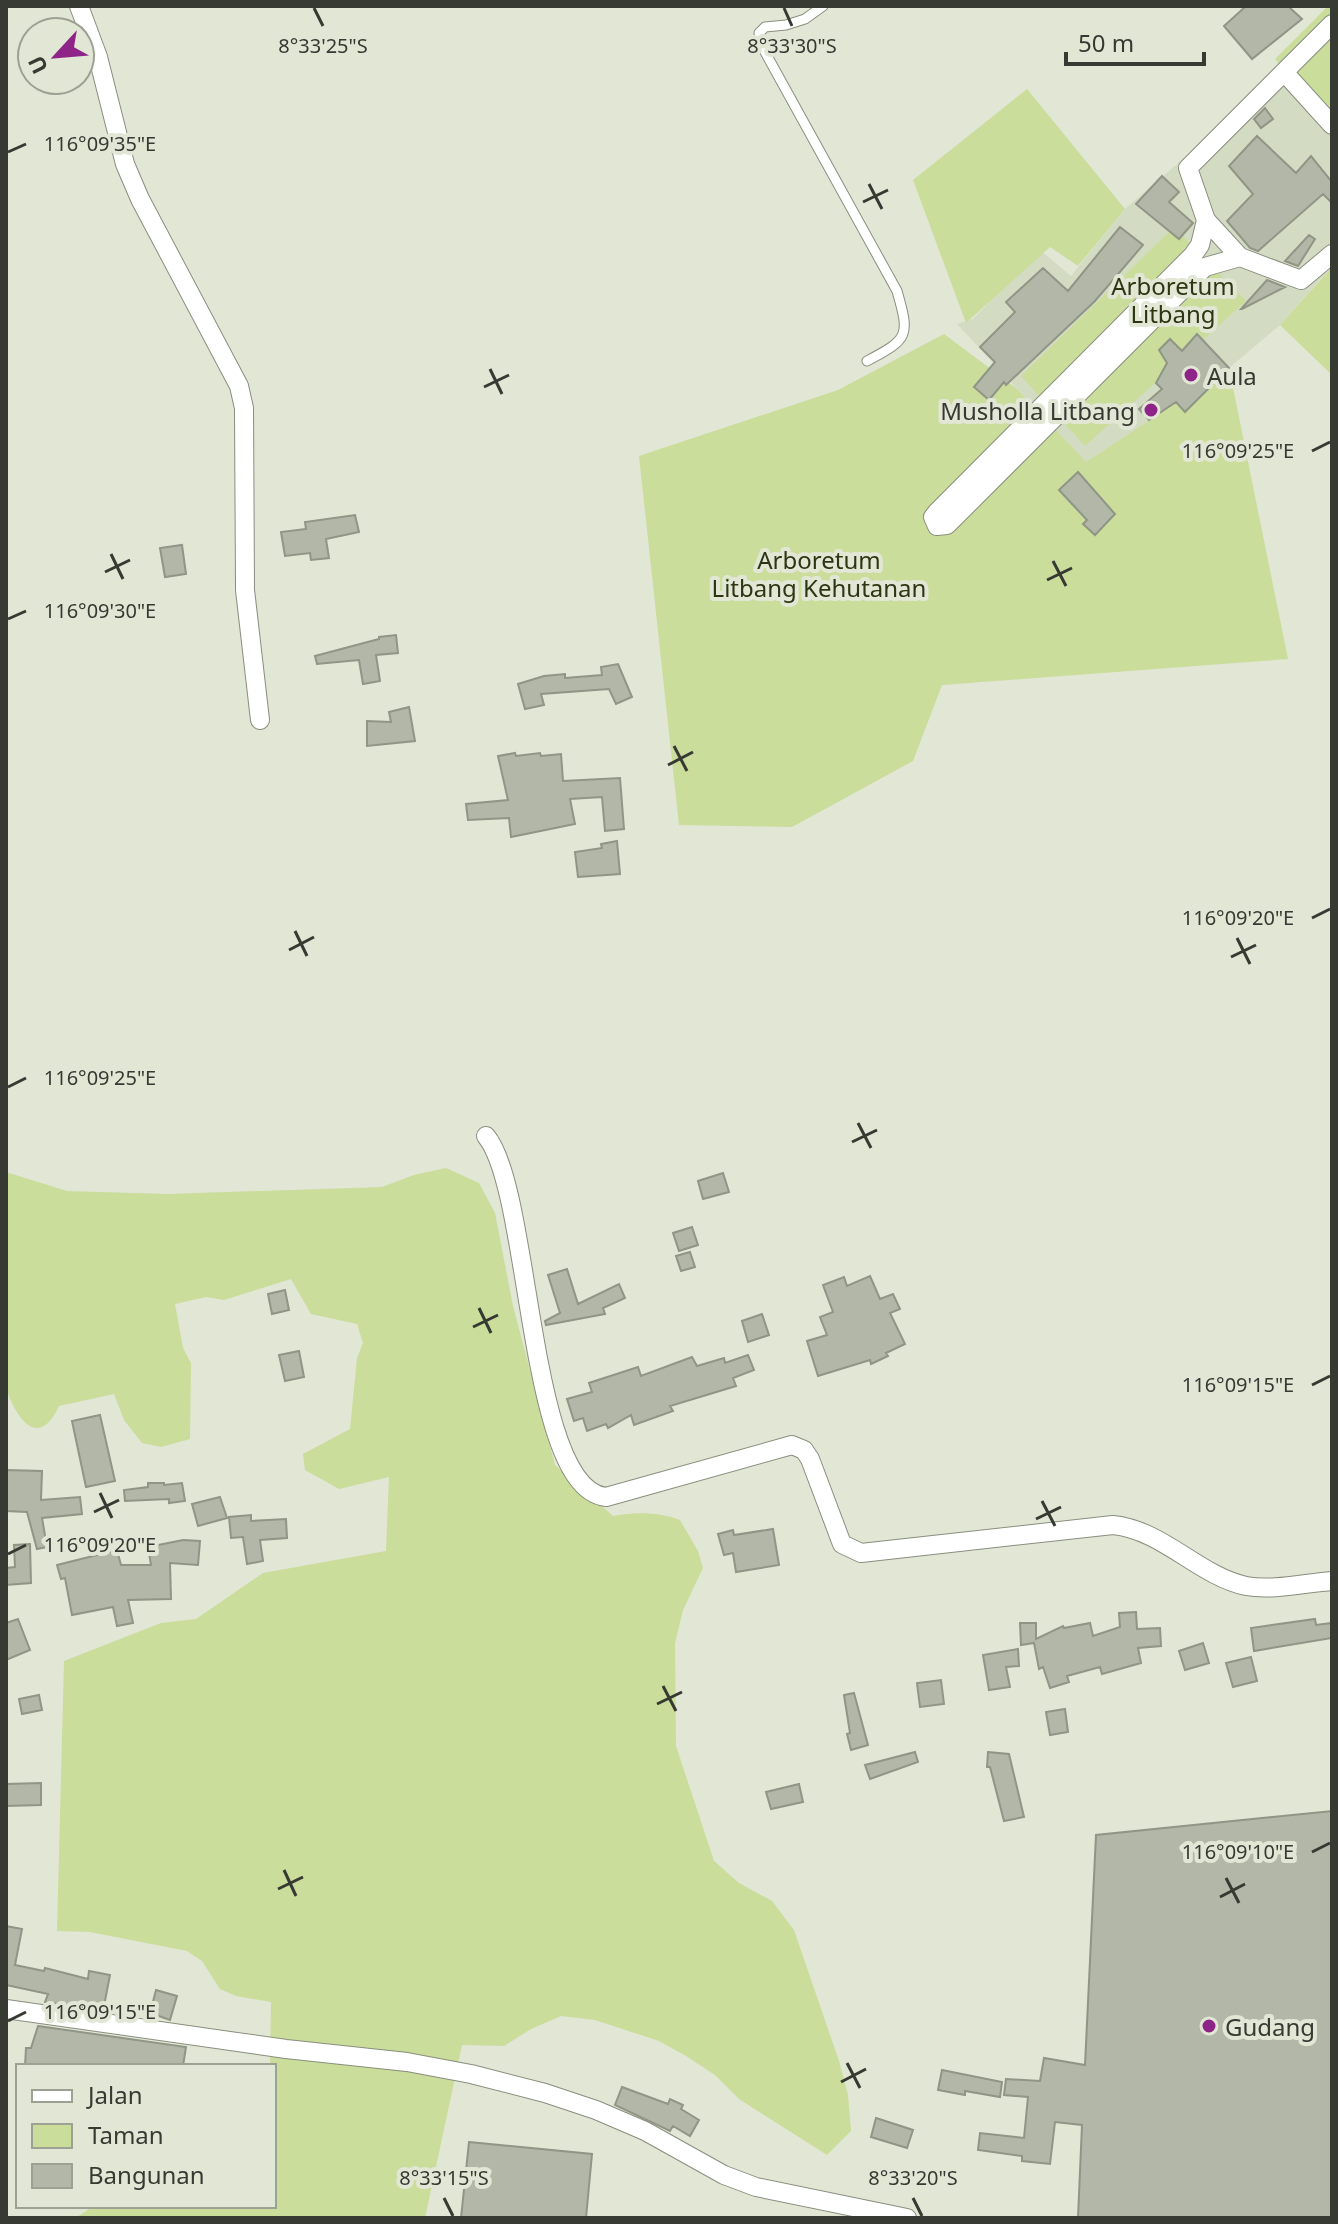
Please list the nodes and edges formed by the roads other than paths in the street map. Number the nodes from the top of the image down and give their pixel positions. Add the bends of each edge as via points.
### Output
1 (79, 6) edge
2 (823, 6) edge
3 (1332, 24) edge
4 (1284, 72) junction
5 (1332, 125) edge
6 (1206, 220) junction
7 (1332, 254) edge
8 (1240, 257) junction
9 (1199, 261) junction
10 (867, 361) dead end
11 (1046, 414) junction
12 (260, 720) dead end
13 (486, 1136) dead end
14 (1332, 1581) edge
15 (6, 2009) edge
16 (907, 2218) edge

1 - 12 street via 125,164 239,386 244,408 245,590
2 - 10 lane via 797,23 765,27 760,43 897,291 904,335
3 - 4 street
4 - 5 street
4 - 6 street via 1188,168
6 - 8 street
6 - 9 street
7 - 8 street via 1301,280
8 - 9 street
9 - 11 street
11 - 11 street via 937,512 937,526 947,525
13 - 14 street via 503,1172 534,1343 556,1427 579,1479 599,1496 792,1445 810,1459 842,1544 861,1553 1113,1525 1134,1527 1245,1586
15 - 16 street via 471,2074 596,2110 756,2187

